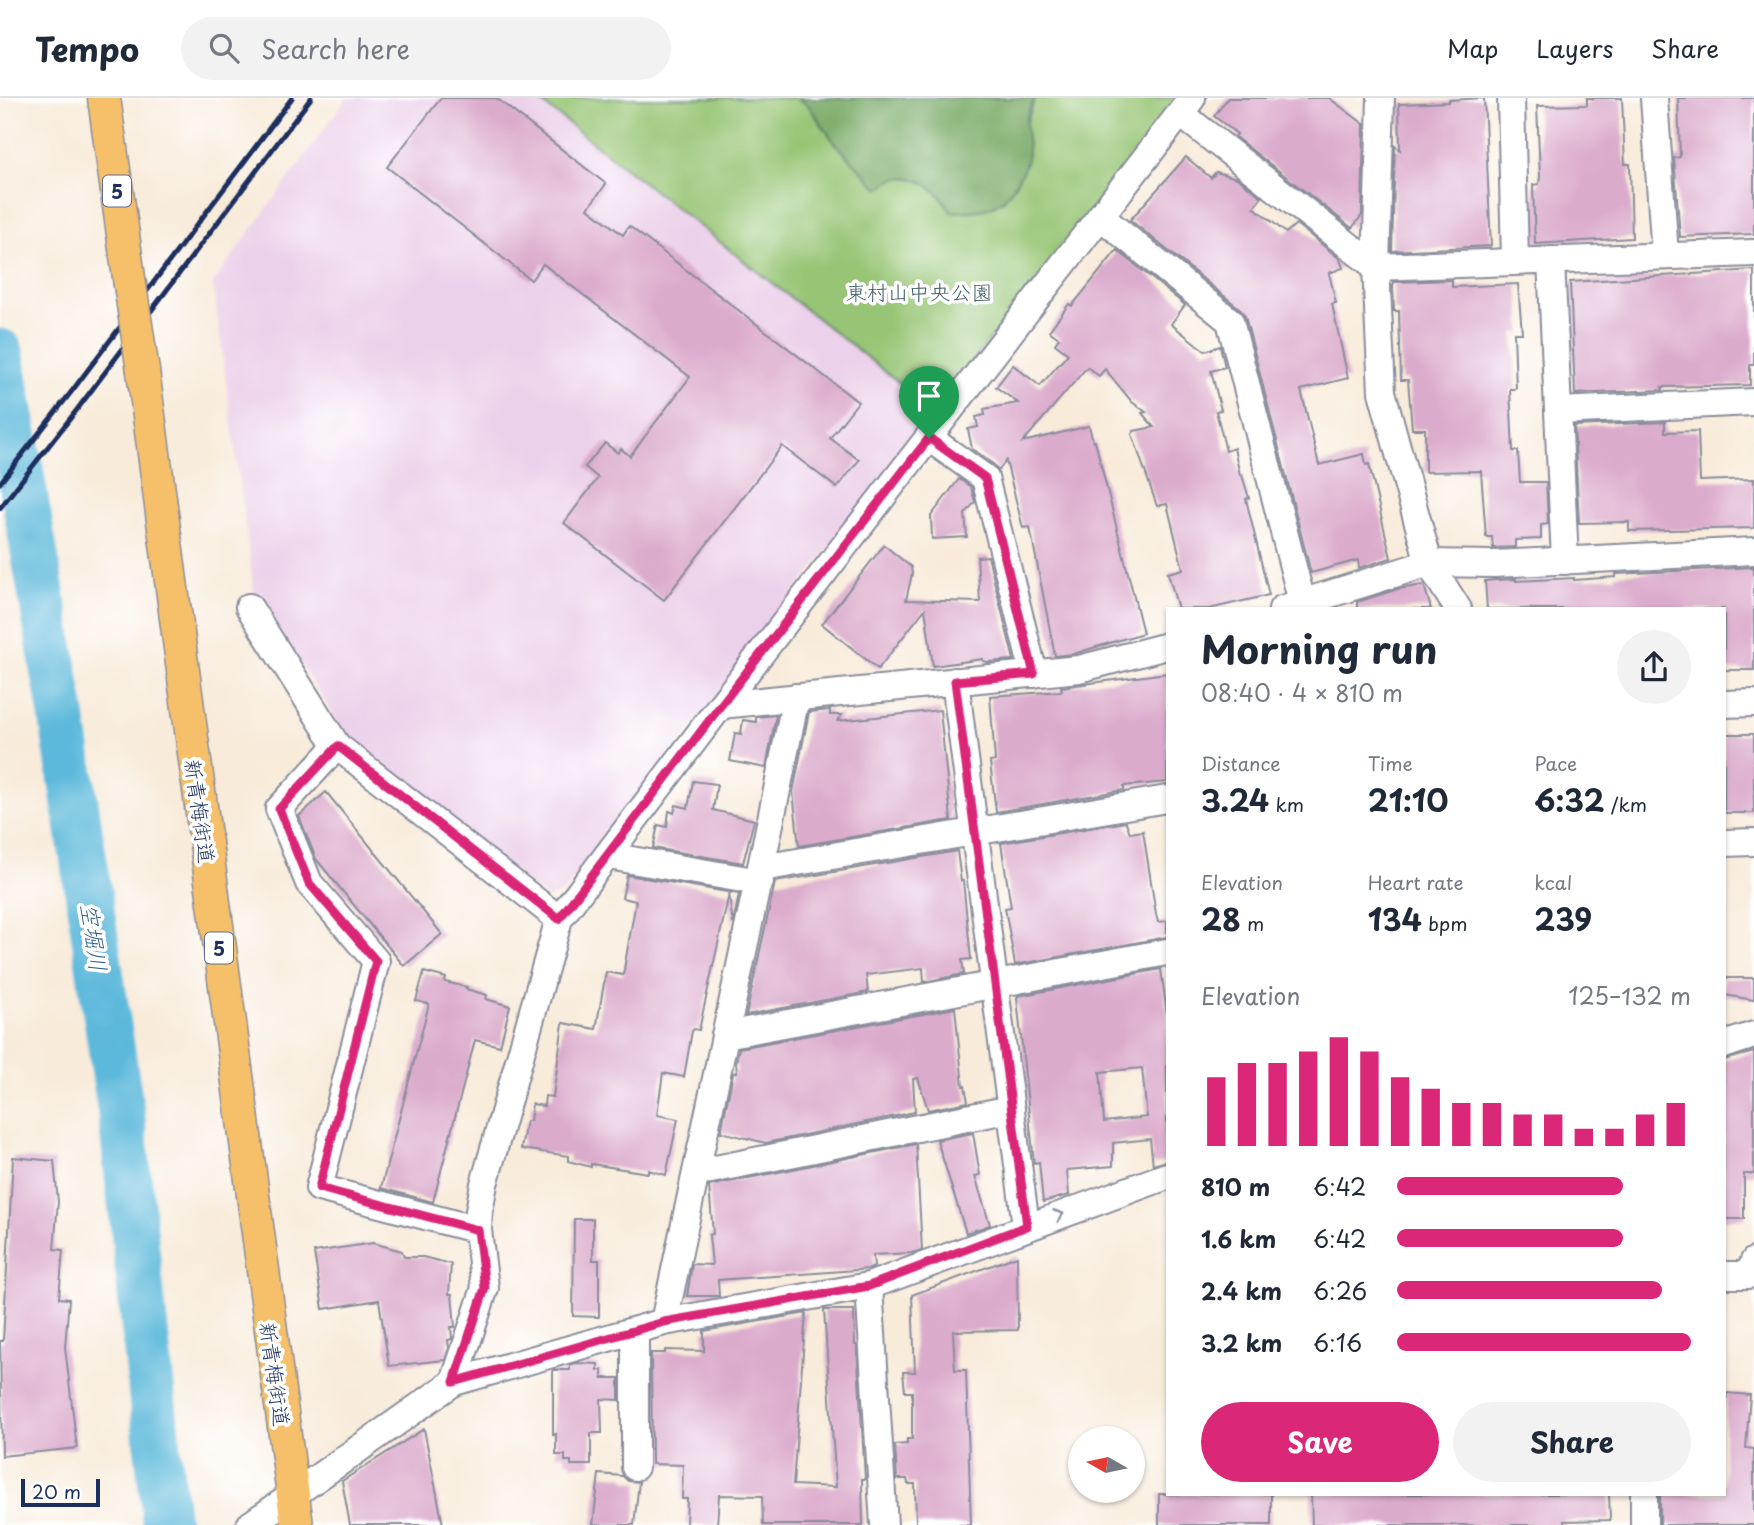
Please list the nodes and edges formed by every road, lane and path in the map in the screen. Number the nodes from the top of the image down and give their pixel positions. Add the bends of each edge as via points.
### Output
1 (104, 98) edge
2 (1381, 98) edge
3 (1511, 98) edge
4 (1654, 98) edge
5 (1186, 106) edge
6 (1101, 217) junction
7 (1754, 253) edge
8 (1665, 256) junction
9 (1550, 260) junction
10 (1515, 261) junction
11 (1376, 267) junction
12 (1754, 402) edge
13 (1558, 411) junction
14 (929, 438) junction
15 (1754, 551) edge
16 (1565, 561) junction
17 (1429, 563) junction
18 (1292, 605) edge
19 (249, 607) dead end
20 (1457, 607) edge
21 (1166, 646) edge
22 (1034, 674) junction
23 (955, 681) junction
24 (796, 697) junction
25 (1754, 703) edge
26 (1726, 704) edge
27 (721, 705) junction
28 (338, 746) junction
29 (1166, 799) edge
30 (974, 831) junction
31 (1754, 842) edge
32 (1726, 844) edge
33 (607, 856) junction
34 (761, 875) junction
35 (559, 919) junction
36 (1166, 952) edge
37 (995, 985) junction
38 (725, 1035) junction
39 (1754, 1035) edge
40 (1726, 1044) edge
41 (1011, 1109) junction
42 (696, 1173) junction
43 (1166, 1176) edge
44 (1027, 1226) junction
45 (478, 1230) junction
46 (1754, 1261) edge
47 (1726, 1275) edge
48 (869, 1286) junction
49 (664, 1322) junction
50 (635, 1331) junction
51 (454, 1382) junction
52 (635, 1467) dead end
53 (1644, 1496) edge
54 (295, 1510) edge
55 (250, 1525) edge
56 (884, 1525) edge
57 (1644, 1525) edge

1 - 54 main road, 新青梅街道 / 5, bridge
2 - 11 street
3 - 10 street
4 - 8 street
5 - 6 street
5 - 11 street
6 - 14 street
6 - 18 street via 1230,321
7 - 8 street
8 - 9 street
9 - 10 street
9 - 13 street
10 - 11 street
11 - 17 street via 1382,392
12 - 13 street
13 - 16 street
14 - 22 street via 985,478
14 - 27 street
15 - 16 street
16 - 17 street
17 - 18 street
17 - 20 street
19 - 28 street
21 - 22 street via 1079,669
22 - 23 street
23 - 24 street
23 - 30 street
24 - 27 street
24 - 34 street
25 - 26 street
27 - 33 street
28 - 35 street
28 - 45 street via 279,809 309,883 376,961 319,1188
29 - 30 street
30 - 34 street
30 - 37 street
31 - 32 street
33 - 34 street
33 - 35 street
34 - 38 street
35 - 45 street via 484,1184
36 - 37 street
37 - 38 street
37 - 41 street
38 - 42 street
39 - 40 street
41 - 42 street
41 - 44 street
42 - 49 street
44 -> 43 street
44 - 48 street
45 - 51 street via 485,1288
46 - 47 street via 1749,1275
48 - 49 street
48 - 56 street
49 - 50 street
50 - 51 street
50 - 52 street
51 - 54 street
53 - 57 street
54 - 55 street

